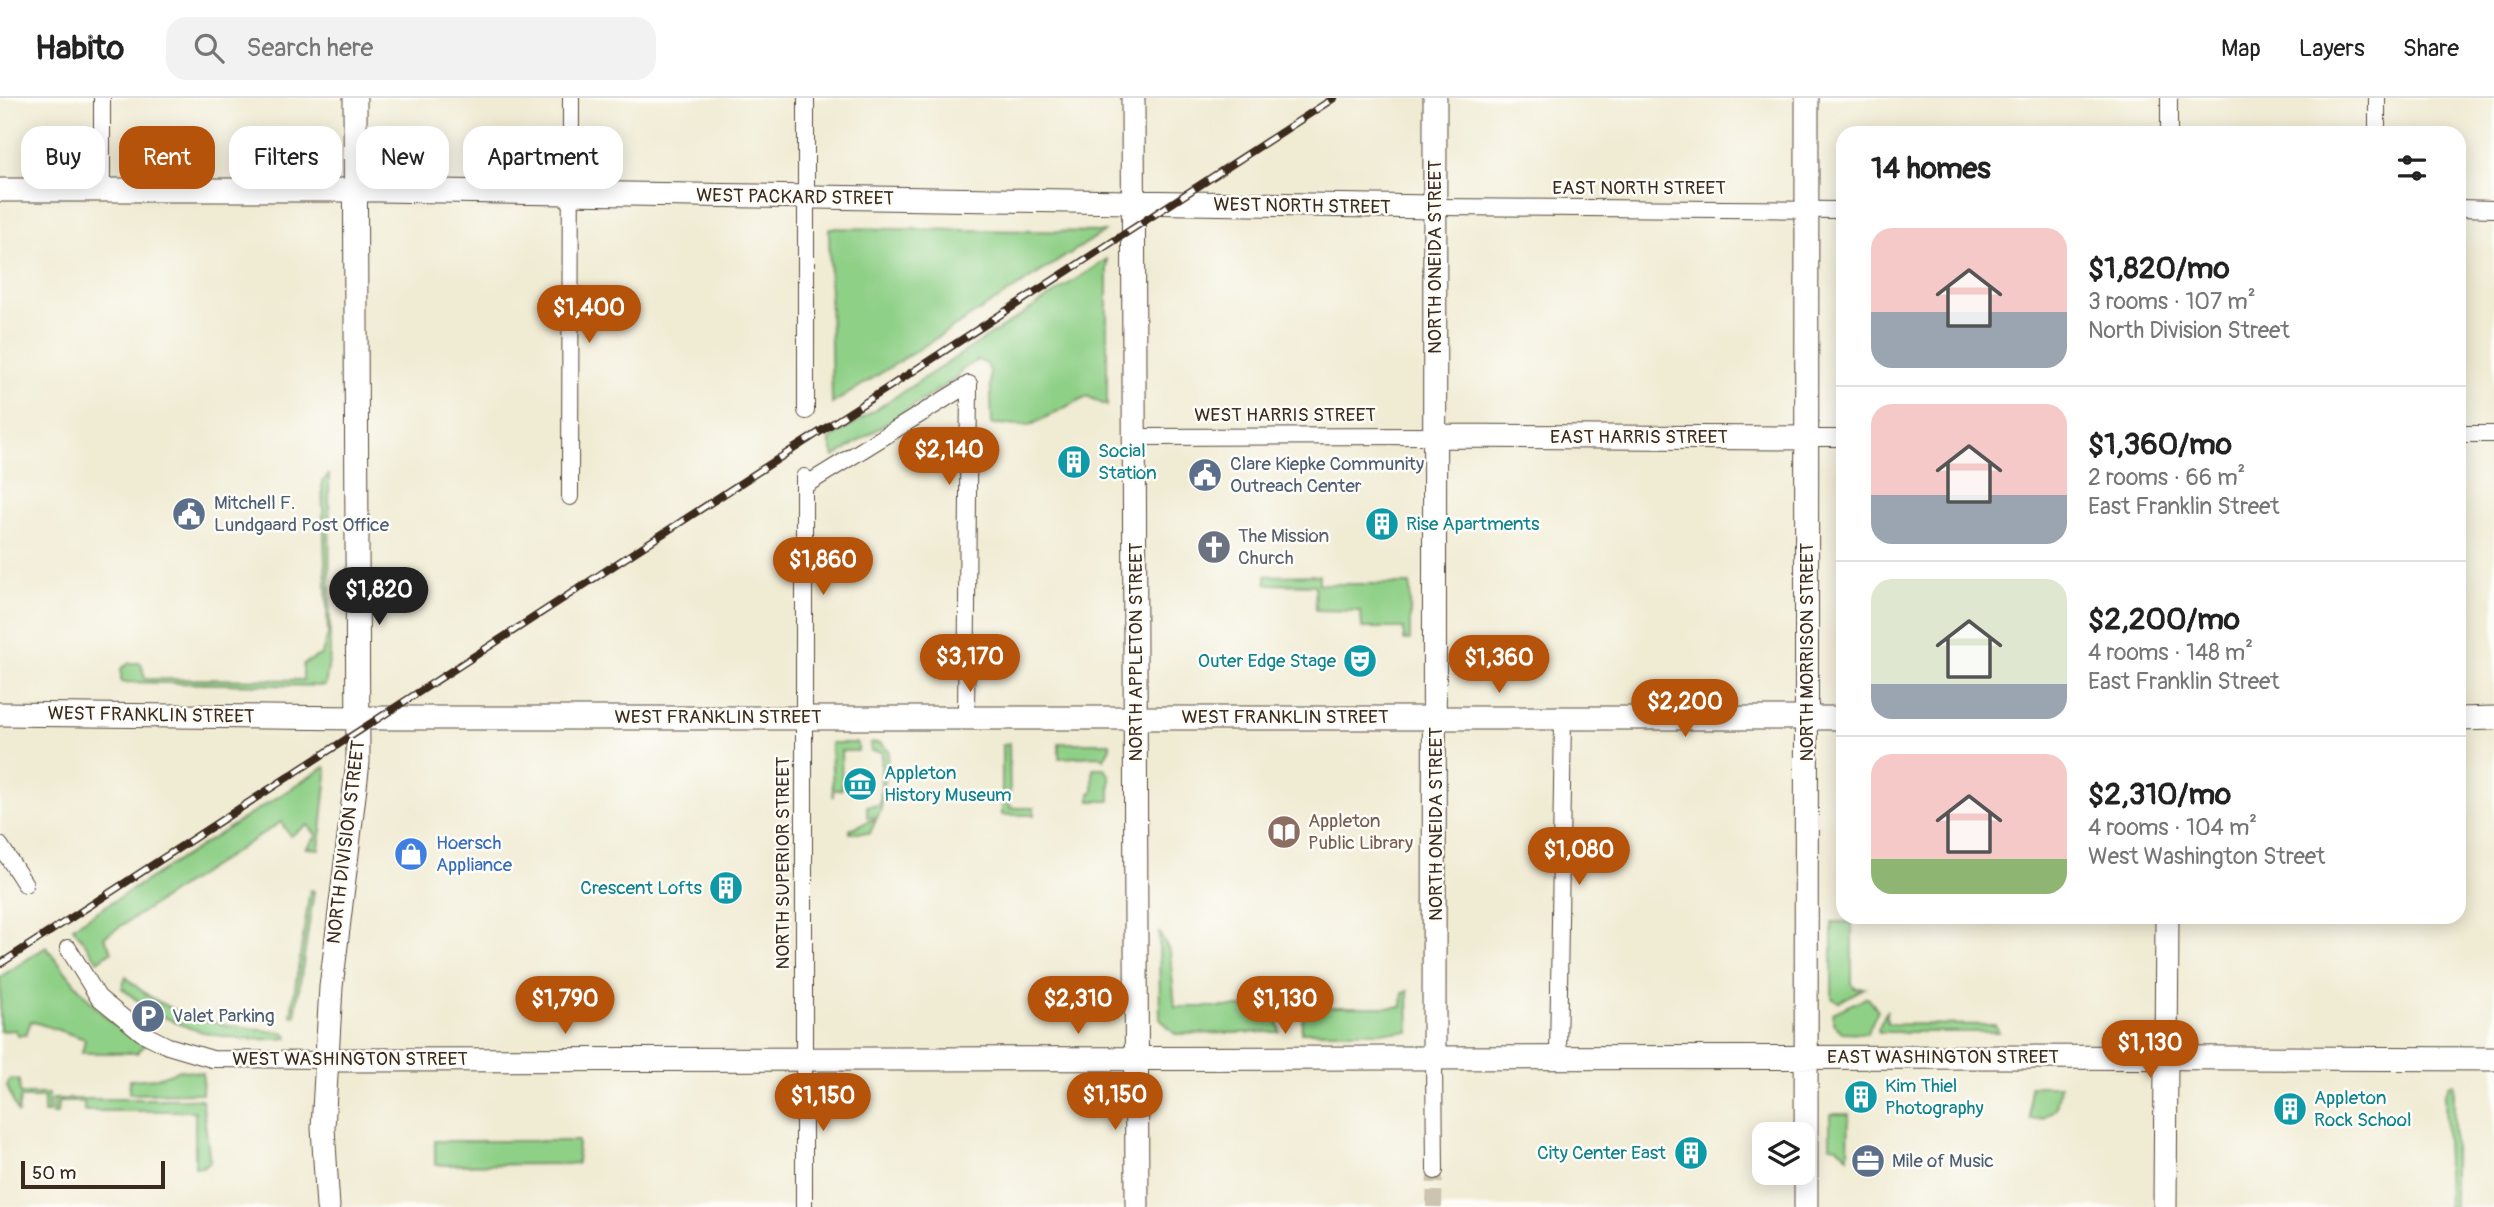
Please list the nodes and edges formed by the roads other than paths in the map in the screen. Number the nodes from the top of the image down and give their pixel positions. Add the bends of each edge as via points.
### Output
1 (102, 98) edge
2 (355, 98) edge
3 (571, 98) edge
4 (806, 98) edge
5 (1133, 98) edge
6 (1435, 98) edge
7 (1807, 98) edge
8 (2169, 98) edge
9 (2377, 98) edge
10 (102, 126) edge
11 (2169, 126) edge
12 (2377, 126) edge
13 (102, 189) joint
14 (0, 190) edge
15 (355, 191) junction
16 (571, 193) junction
17 (804, 197) junction
18 (1132, 204) junction
19 (1169, 204) joint
20 (1436, 207) junction
21 (2466, 208) edge
22 (2494, 209) edge
23 (1806, 210) junction
24 (1836, 210) edge
25 (806, 411) dead end
26 (2466, 434) edge
27 (2494, 434) edge
28 (1435, 436) junction
29 (1135, 437) junction
30 (1806, 438) junction
31 (1836, 438) edge
32 (570, 496) dead end
33 (0, 714) edge
34 (966, 716) junction
35 (1436, 716) junction
36 (804, 717) junction
37 (1136, 717) junction
38 (1563, 717) junction
39 (358, 718) junction
40 (1807, 718) junction
41 (1836, 718) edge
42 (2494, 718) edge
43 (2466, 719) edge
44 (0, 845) edge
45 (25, 884) dead end
46 (2167, 924) edge
47 (68, 948) dead end
48 (1136, 1057) junction
49 (1558, 1057) junction
50 (1807, 1057) junction
51 (804, 1058) junction
52 (1434, 1058) junction
53 (2166, 1058) junction
54 (2494, 1059) edge
55 (326, 1060) junction
56 (1435, 1171) tunnel mouth
57 (328, 1207) edge
58 (804, 1207) edge
59 (1137, 1207) edge
60 (1806, 1207) edge
61 (2165, 1207) edge

1 - 10 street
2 - 15 street, NORTH DIVISION STREET
3 - 16 street
4 - 17 street
5 - 18 street, NORTH APPLETON STREET
6 - 20 street, NORTH ONEIDA STREET
7 - 23 street, NORTH MORRISON STREET
8 - 11 street
9 - 12 street
13 - 14 street, WEST PACKARD STREET
13 - 15 street, WEST PACKARD STREET
15 - 16 street, WEST PACKARD STREET
15 - 39 street, NORTH DIVISION STREET
16 - 17 street, WEST PACKARD STREET
16 - 32 street
17 - 18 street, WEST PACKARD STREET
17 - 25 street
18 - 19 street, WEST PACKARD STREET
18 - 29 street, NORTH APPLETON STREET
19 - 20 street, WEST NORTH STREET
20 - 23 street, EAST NORTH STREET
20 - 28 street, NORTH ONEIDA STREET
21 - 22 street
23 - 24 street, EAST NORTH STREET
23 - 30 street, NORTH MORRISON STREET
26 - 27 street
28 - 29 street, WEST HARRIS STREET
28 - 30 street, EAST HARRIS STREET
28 - 35 street, NORTH ONEIDA STREET
29 - 37 street, NORTH APPLETON STREET
30 - 31 street, EAST HARRIS STREET
30 - 40 street, NORTH MORRISON STREET
33 - 39 street, WEST FRANKLIN STREET
34 - 36 street, WEST FRANKLIN STREET
34 - 36 street, NORTH SUPERIOR STREET via 968,384 804,481
34 - 37 street, WEST FRANKLIN STREET
35 - 37 street, WEST FRANKLIN STREET
35 - 38 street, WEST FRANKLIN STREET
35 - 52 street, NORTH ONEIDA STREET
36 - 39 street, WEST FRANKLIN STREET
36 - 51 street, NORTH SUPERIOR STREET
37 - 48 street, NORTH APPLETON STREET
38 - 40 street, WEST FRANKLIN STREET
38 - 49 street
39 - 55 street, NORTH DIVISION STREET via 358,762 334,938
40 - 41 street, WEST FRANKLIN STREET
40 - 50 street, NORTH MORRISON STREET
42 - 43 street
44 - 45 street
46 - 53 street
47 - 55 street, WEST WASHINGTON STREET via 98,997 142,1033 168,1046 212,1059
48 - 51 street, WEST WASHINGTON STREET
48 - 52 street, WEST WASHINGTON STREET
48 - 59 street, NORTH APPLETON STREET
49 - 50 street, EAST WASHINGTON STREET
49 - 52 street, EAST WASHINGTON STREET
50 - 53 street, EAST WASHINGTON STREET
50 - 60 street, NORTH MORRISON STREET
51 - 55 street, WEST WASHINGTON STREET
51 - 58 street, NORTH SUPERIOR STREET
52 - 56 street, NORTH ONEIDA STREET
53 - 54 street, EAST WASHINGTON STREET
53 - 61 street
55 - 57 street, NORTH DIVISION STREET via 323,1128

